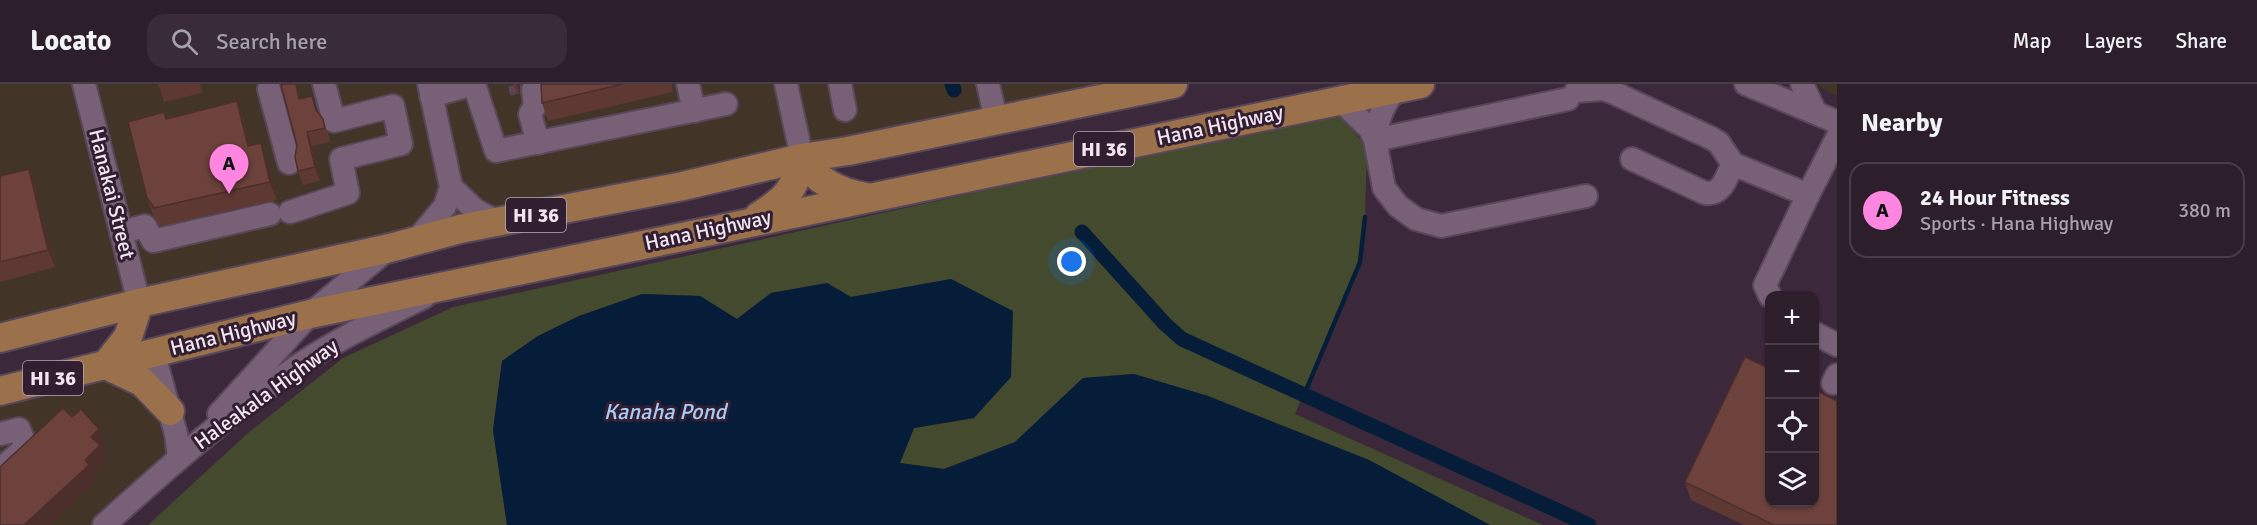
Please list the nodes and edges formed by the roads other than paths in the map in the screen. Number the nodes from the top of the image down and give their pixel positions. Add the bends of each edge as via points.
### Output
1 (84, 84) edge
2 (324, 84) edge
3 (474, 84) edge
4 (688, 84) edge
5 (786, 84) edge
6 (840, 84) edge
7 (988, 84) edge
8 (1173, 84) edge
9 (1746, 84) edge
10 (1802, 84) edge
11 (275, 86) edge
12 (1408, 87) edge
13 (430, 90) edge
14 (527, 91) tunnel mouth
15 (1334, 92) edge
16 (726, 104) dead end
17 (845, 110) dead end
18 (694, 111) junction
19 (1815, 112) junction
20 (996, 120) junction
21 (334, 121) junction
22 (1837, 122) edge
23 (1837, 138) edge
24 (1375, 140) junction
25 (538, 143) junction
26 (802, 158) junction
27 (341, 159) junction
28 (1632, 159) dead end
29 (289, 164) dead end
30 (1733, 164) junction
31 (451, 187) junction
32 (1808, 195) junction
33 (1586, 196) dead end
34 (868, 198) junction
35 (498, 222) junction
36 (746, 222) junction
37 (121, 232) junction
38 (403, 244) junction
39 (450, 284) junction
40 (1768, 291) edge
41 (139, 303) junction
42 (310, 314) junction
43 (1819, 335) edge
44 (0, 338) edge
45 (1837, 345) edge
46 (153, 352) junction
47 (106, 364) junction
48 (0, 392) edge
49 (170, 411) junction
50 (0, 434) edge
51 (179, 457) junction
52 (0, 470) edge
53 (104, 525) edge

1 - 37 street, Hanakai Street
2 - 21 street
3 - 13 street
3 - 25 street via 496,151
4 - 18 street
5 - 26 street
6 - 17 street
7 - 20 street
8 - 20 main road, HI 36
9 - 19 street
10 - 19 street
11 - 29 street
12 - 15 main road, Hana Highway / HI 36
12 - 24 street via 1388,98
13 - 31 street
14 - 25 street via 535,106 530,114
15 - 24 street via 1362,119
15 - 34 main road, Hana Highway / HI 36
16 - 18 street
18 - 25 street
19 - 22 street
20 - 26 main road, HI 36
21 - 27 street
21 - 27 street via 393,106 401,144
23 - 32 street
24 - 30 street via 1602,89 1711,138
24 - 33 street via 1384,189 1416,219 1441,226
26 - 34 main road, HI 36 via 825,182
26 - 35 main road, HI 36
26 - 36 main road, HI 36 via 790,191 770,209
27 - 37 street via 348,193 280,213 153,241 145,226
28 - 30 street via 1713,194 1719,191
30 - 32 street
31 - 35 street via 476,210
31 - 38 street, Haleakala Highway via 445,206
32 - 40 street via 1765,285
34 - 36 main road, Hana Highway / HI 36
35 - 38 main road, HI 36
36 - 39 main road, Hana Highway / HI 36
37 - 41 street, Hanakai Street
38 - 41 main road, HI 36
38 - 42 street, Haleakala Highway
39 - 42 main road, Hana Highway / HI 36
39 - 51 street, Haleakala Highway via 346,336 298,366
41 - 44 main road, HI 36
41 - 46 main road
41 - 47 main road via 128,337
42 - 46 main road, Hana Highway / HI 36
42 - 51 street, Haleakala Highway
43 - 45 street
46 - 47 main road, Hana Highway / HI 36
46 - 49 street
47 - 48 main road, Hana Highway / HI 36
47 - 49 main road via 142,382
49 - 51 street
50 - 52 street via 19,429 26,447
51 - 53 street, Haleakala Highway

